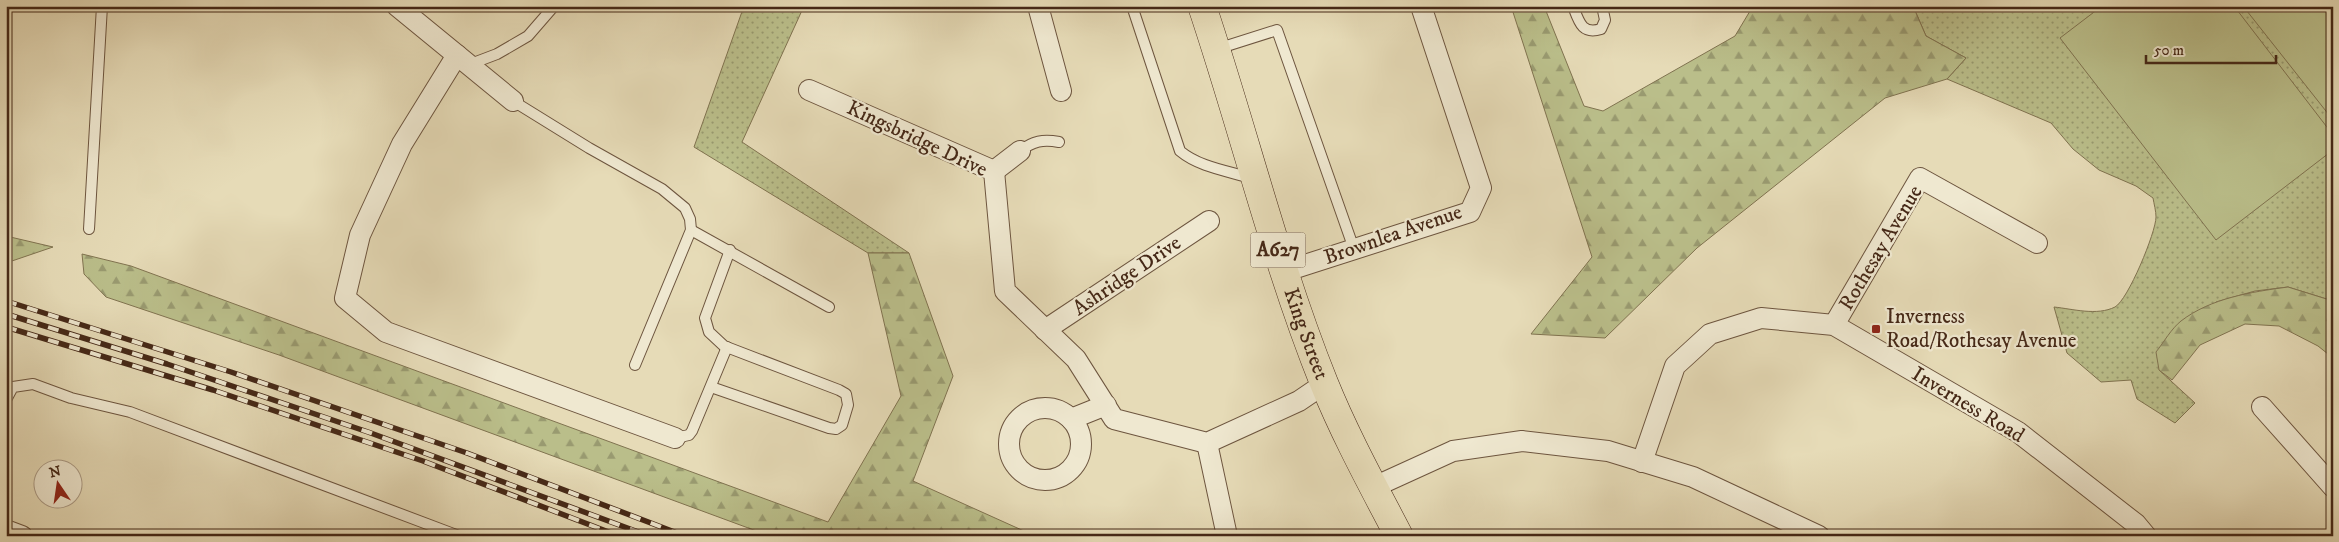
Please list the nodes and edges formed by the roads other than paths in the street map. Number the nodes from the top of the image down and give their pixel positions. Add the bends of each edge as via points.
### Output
1 (102, 6) edge
2 (397, 6) edge
3 (554, 6) edge
4 (1038, 6) edge
5 (1132, 6) edge
6 (1202, 6) edge
7 (1421, 6) edge
8 (1573, 6) edge
9 (1602, 6) edge
10 (1217, 49) junction
11 (462, 60) junction
12 (809, 90) dead end
13 (1061, 91) dead end
14 (513, 102) joint
15 (1059, 142) dead end
16 (1020, 151) joint
17 (994, 171) junction
18 (1257, 180) junction
19 (1209, 221) dead end
20 (89, 229) dead end
21 (691, 230) junction
22 (2037, 244) dead end
23 (1354, 249) junction
24 (730, 250) junction
25 (1283, 272) junction
26 (829, 307) dead end
27 (1834, 326) junction
28 (1046, 330) junction
29 (727, 347) junction
30 (634, 365) dead end
31 (1324, 384) junction
32 (711, 387) junction
33 (6, 400) edge
34 (1106, 405) junction
35 (2262, 407) dead end
36 (1071, 420) dead end
37 (675, 438) joint
38 (1207, 443) junction
39 (1642, 462) junction
40 (1374, 487) junction
41 (2333, 487) edge
42 (6, 530) edge
43 (22, 536) edge
44 (460, 536) edge
45 (1227, 536) edge
46 (1399, 536) edge
47 (1820, 536) edge
48 (2146, 536) edge

1 - 20 lane
2 - 11 street
3 - 11 lane via 528,36 497,54
4 - 13 street
5 - 18 lane via 1180,151 1204,164
6 - 10 main road, King Street / A627
7 - 23 street, Brownlea Avenue via 1481,188 1470,212
8 - 9 lane via 1586,30 1593,32 1602,29 1605,20
10 - 18 main road, King Street / A627
10 - 23 lane via 1277,30
11 - 14 street
11 - 37 street via 402,144 364,227 345,298 386,332
12 - 17 street, Kingsbridge Drive
14 - 21 lane via 662,189 685,208
15 - 16 lane via 1046,139
16 - 17 street
17 - 28 street, Kingsbridge Drive via 1005,290
18 - 25 main road, King Street / A627
19 - 28 street, Ashridge Drive
21 - 24 lane
21 - 30 lane
22 - 27 street, Rothesay Avenue via 1920,178
23 - 25 street, Brownlea Avenue
24 - 26 lane
24 - 29 lane via 705,318 709,332
25 - 31 main road, King Street / A627
27 - 39 street, Inverness Road via 1761,318 1710,334 1675,366
27 - 48 street, Inverness Road via 2018,432 2136,524
28 - 34 street, Kingsbridge Drive via 1076,359
29 - 32 lane
29 - 32 lane via 846,394 848,405 842,425 836,429 829,428
31 - 38 street via 1299,400
31 - 40 main road, King Street / A627
32 - 37 lane via 692,431 689,435
33 - 44 lane via 13,387 33,384 71,398 130,412
34 - 36 street
34 - 38 street, Kingsbridge Drive via 1114,419
35 - 41 street
38 - 45 street
39 - 40 street via 1608,451 1522,441 1453,451
39 - 47 street via 1694,477
40 - 46 main road, King Street / A627
42 - 43 street

